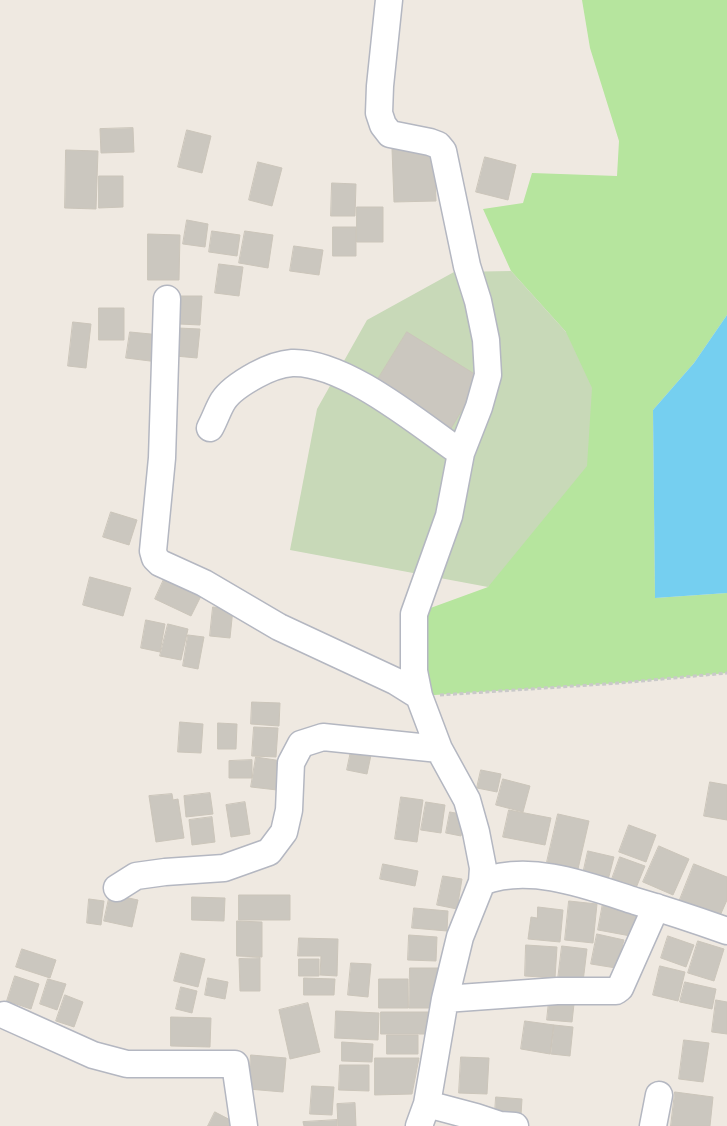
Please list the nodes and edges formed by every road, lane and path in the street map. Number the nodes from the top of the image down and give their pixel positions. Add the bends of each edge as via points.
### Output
1 (389, 0) edge
2 (167, 299) dead end
3 (210, 428) dead end
4 (461, 453) junction
5 (727, 673) edge
6 (419, 696) junction
7 (439, 749) junction
8 (482, 882) junction
9 (117, 888) dead end
10 (656, 907) junction
11 (727, 930) edge
12 (445, 999) junction
13 (4, 1015) dead end
14 (659, 1095) dead end
15 (423, 1115) edge
16 (244, 1126) edge
17 (516, 1126) edge
18 (653, 1126) edge

1 - 4 street via 379,112 390,134 430,142 443,151 486,340 488,374
2 - 6 street via 162,458 154,558 280,627 395,681
3 - 4 street via 224,399 244,381 269,368 291,363 306,364 349,378
4 - 6 street via 449,516 414,614 414,671
5 - 6 path
6 - 7 street
7 - 8 street via 467,800 481,852
7 - 9 street via 323,737 301,744 291,763 289,810 284,832 269,852 224,868 136,876
8 - 10 street via 496,876 544,875
8 - 12 street via 460,938
10 - 11 street
10 - 12 street via 616,991 557,991
12 - 15 street
13 - 16 street via 93,1055 127,1064 235,1064
14 - 18 street
15 - 17 street via 476,1116 500,1125

